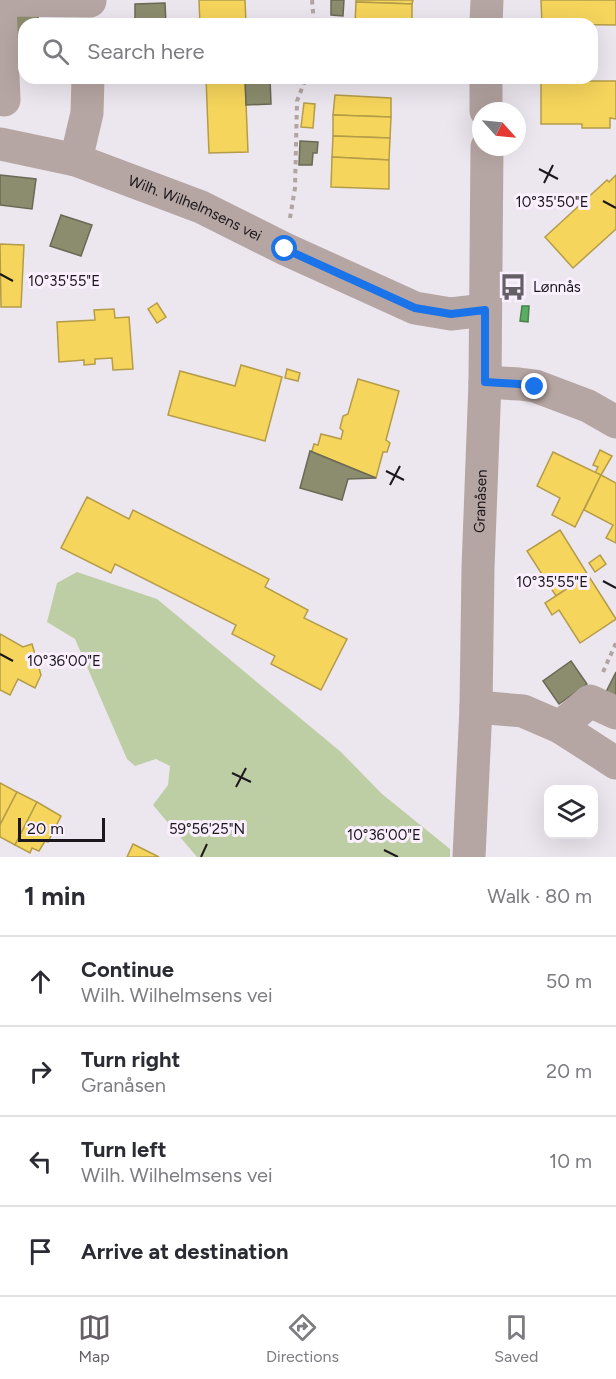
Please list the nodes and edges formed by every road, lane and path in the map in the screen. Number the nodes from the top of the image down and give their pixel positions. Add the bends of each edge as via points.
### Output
1 (0, 0) edge
2 (312, 0) edge
3 (487, 0) edge
4 (0, 6) edge
5 (90, 8) edge
6 (314, 18) edge
7 (486, 18) edge
8 (88, 84) edge
9 (304, 84) edge
10 (486, 84) edge
11 (4, 100) dead end
12 (486, 102) edge
13 (0, 144) edge
14 (487, 156) edge
15 (76, 160) junction
16 (285, 249) junction
17 (485, 310) junction
18 (485, 382) junction
19 (616, 422) edge
20 (476, 707) junction
21 (616, 713) edge
22 (560, 727) junction
23 (616, 763) edge
24 (469, 857) edge

1 - 5 street
2 - 6 path
3 - 7 street
4 - 11 street
8 - 15 street via 87,113
9 - 16 path via 297,101 295,188
10 - 12 street
13 - 15 street, Wilh. Wilhelmsens vei
14 - 17 street, Granåsen
15 - 16 street, Wilh. Wilhelmsens vei via 201,207
16 - 17 street, Wilh. Wilhelmsens vei via 415,308 451,314
17 - 18 street, Granåsen
18 - 19 street via 535,387 588,406
18 - 20 street, Granåsen
20 - 22 street via 523,711
20 - 24 street, Granåsen
21 - 22 street via 590,702
22 - 23 street

